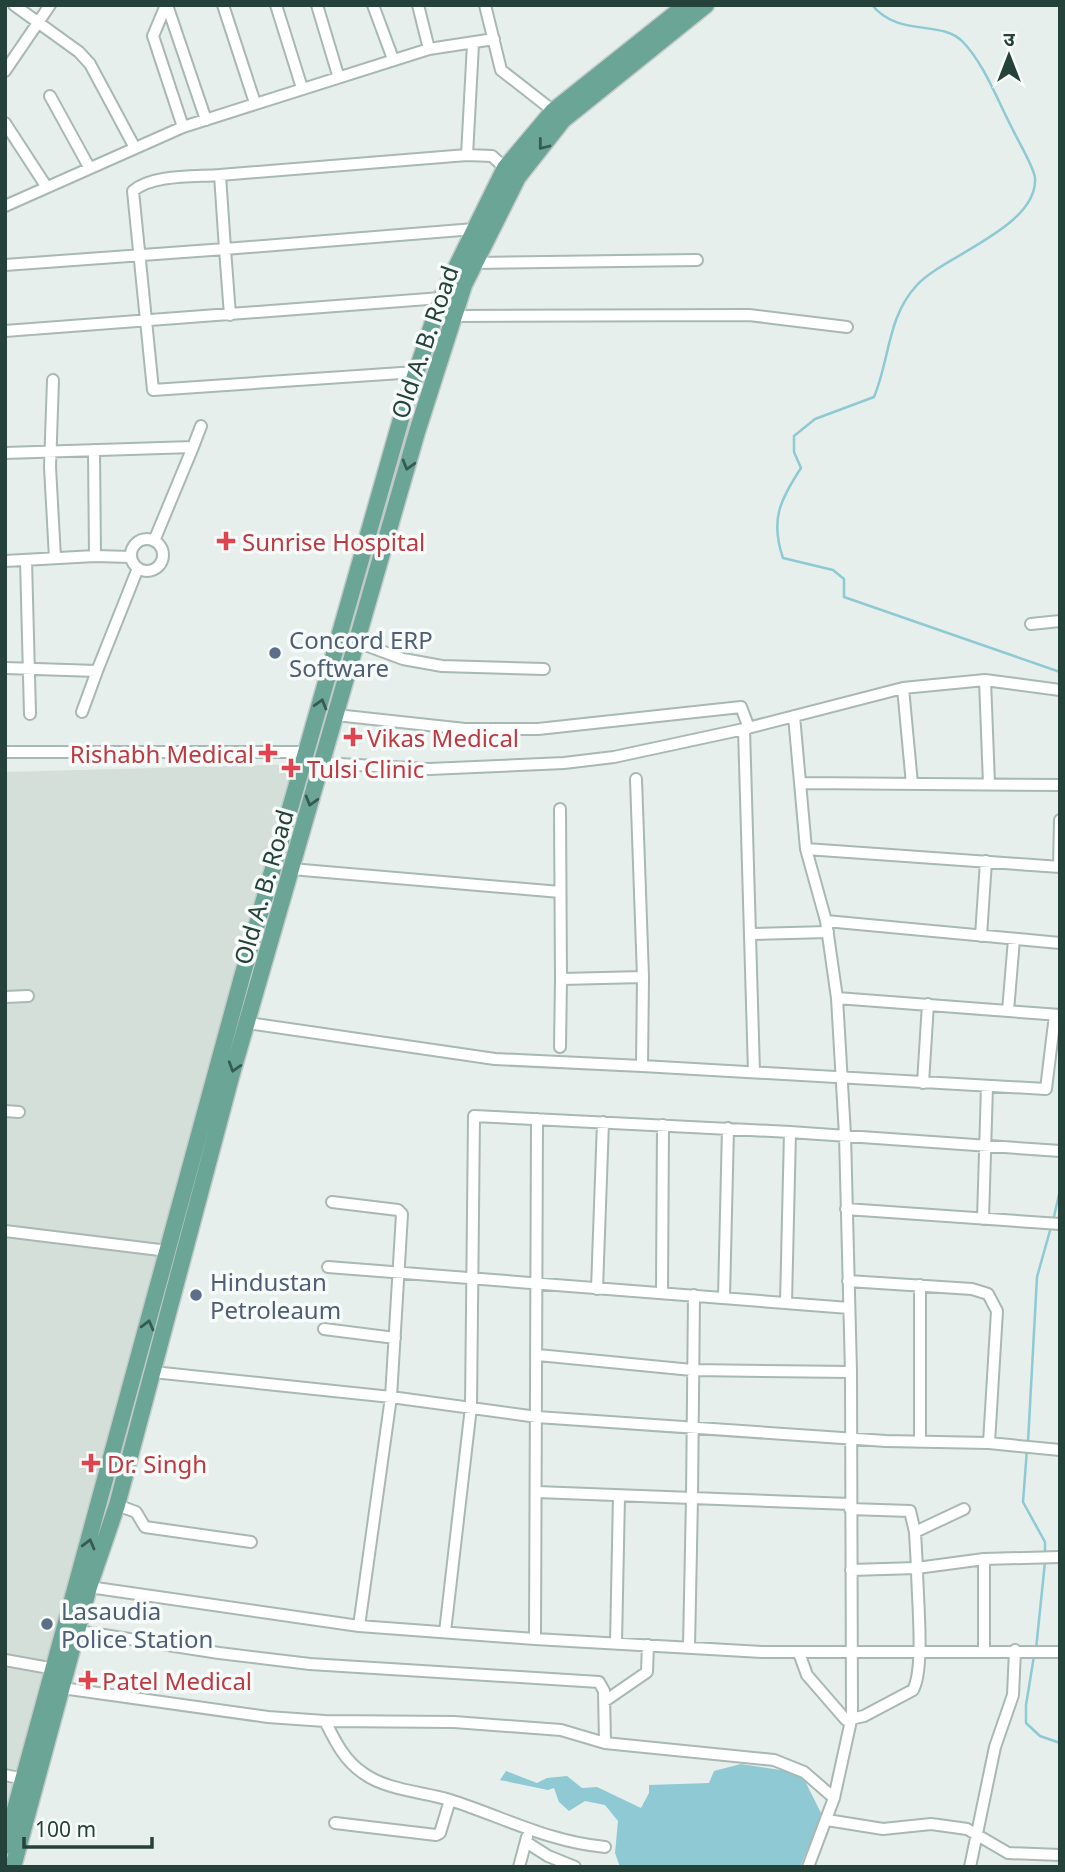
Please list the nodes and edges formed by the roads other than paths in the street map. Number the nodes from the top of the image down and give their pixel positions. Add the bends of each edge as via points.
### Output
1 (14, 5) edge
2 (50, 5) edge
3 (167, 5) edge
4 (223, 5) edge
5 (275, 5) edge
6 (317, 5) edge
7 (373, 5) edge
8 (418, 5) edge
9 (485, 5) edge
10 (686, 5) edge
11 (706, 5) edge
12 (37, 22) junction
13 (494, 39) junction
14 (473, 44) junction
15 (429, 49) junction
16 (393, 59) junction
17 (5, 71) edge
18 (338, 75) junction
19 (302, 88) junction
20 (50, 96) dead end
21 (255, 103) junction
22 (558, 115) junction
23 (206, 120) junction
24 (5, 123) edge
25 (183, 127) junction
26 (135, 148) junction
27 (467, 155) junction
28 (89, 167) junction
29 (505, 168) junction
30 (220, 175) junction
31 (46, 186) junction
32 (5, 206) edge
33 (474, 229) junction
34 (225, 249) junction
35 (141, 256) junction
36 (696, 260) dead end
37 (475, 263) junction
38 (5, 265) edge
39 (441, 298) junction
40 (230, 315) junction
41 (454, 316) junction
42 (148, 322) junction
43 (847, 327) dead end
44 (5, 331) edge
45 (416, 372) junction
46 (54, 380) dead end
47 (399, 425) junction
48 (201, 426) dead end
49 (417, 432) junction
50 (193, 447) junction
51 (94, 450) junction
52 (50, 452) junction
53 (5, 453) edge
54 (154, 541) junction
55 (95, 556) junction
56 (55, 558) junction
57 (131, 558) junction
58 (26, 560) junction
59 (5, 561) edge
60 (138, 568) junction
61 (1060, 621) edge
62 (1031, 624) dead end
63 (357, 642) junction
64 (5, 668) edge
65 (29, 668) junction
66 (544, 668) dead end
67 (97, 671) junction
68 (985, 680) junction
69 (903, 688) junction
70 (1060, 690) edge
71 (82, 712) dead end
72 (30, 714) dead end
73 (335, 715) junction
74 (794, 716) junction
75 (747, 728) junction
76 (5, 752) edge
77 (307, 752) junction
78 (321, 763) junction
79 (636, 779) dead end
80 (800, 783) junction
81 (912, 784) junction
82 (989, 784) junction
83 (1060, 785) edge
84 (560, 809) dead end
85 (1060, 820) edge
86 (806, 849) junction
87 (986, 861) junction
88 (1059, 867) edge
89 (291, 869) junction
90 (560, 892) junction
91 (827, 927) junction
92 (751, 934) junction
93 (981, 936) junction
94 (1014, 939) junction
95 (1060, 943) edge
96 (643, 977) junction
97 (561, 979) junction
98 (28, 996) dead end
99 (5, 997) edge
100 (837, 998) junction
101 (928, 1004) junction
102 (1008, 1011) junction
103 (1057, 1015) edge
104 (248, 1023) junction
105 (560, 1047) dead end
106 (642, 1066) junction
107 (754, 1072) junction
108 (841, 1077) junction
109 (923, 1083) junction
110 (987, 1086) junction
111 (1046, 1089) junction
112 (1060, 1092) edge
113 (5, 1111) edge
114 (19, 1112) dead end
115 (537, 1119) junction
116 (603, 1122) junction
117 (663, 1125) junction
118 (728, 1128) junction
119 (790, 1132) junction
120 (845, 1135) junction
121 (986, 1145) junction
122 (1059, 1151) edge
123 (332, 1202) dead end
124 (846, 1209) junction
125 (983, 1219) junction
126 (1060, 1224) edge
127 (5, 1231) edge
128 (168, 1251) junction
129 (328, 1267) dead end
130 (399, 1275) junction
131 (472, 1279) junction
132 (848, 1281) junction
133 (920, 1285) junction
134 (537, 1286) junction
135 (597, 1289) junction
136 (662, 1293) junction
137 (694, 1295) junction
138 (724, 1297) junction
139 (786, 1303) junction
140 (849, 1308) junction
141 (324, 1329) dead end
142 (395, 1338) junction
143 (538, 1355) junction
144 (692, 1370) junction
145 (153, 1372) junction
146 (850, 1372) junction
147 (391, 1397) junction
148 (471, 1407) junction
149 (537, 1417) junction
150 (691, 1426) junction
151 (849, 1437) junction
152 (920, 1442) junction
153 (989, 1443) junction
154 (1060, 1450) edge
155 (537, 1492) junction
156 (619, 1496) junction
157 (692, 1498) junction
158 (117, 1505) junction
159 (850, 1507) junction
160 (964, 1509) dead end
161 (915, 1532) junction
162 (251, 1542) dead end
163 (1059, 1557) edge
164 (984, 1559) junction
165 (917, 1568) junction
166 (851, 1570) junction
167 (89, 1587) junction
168 (359, 1626) junction
169 (78, 1631) junction
170 (445, 1632) junction
171 (536, 1640) junction
172 (616, 1643) junction
173 (648, 1645) junction
174 (689, 1647) junction
175 (1018, 1650) junction
176 (984, 1651) junction
177 (918, 1652) junction
178 (1060, 1652) edge
179 (799, 1653) junction
180 (852, 1654) junction
181 (5, 1660) edge
182 (55, 1668) junction
183 (62, 1688) junction
184 (605, 1701) junction
185 (852, 1720) junction
186 (325, 1721) junction
187 (605, 1743) junction
188 (5, 1775) edge
189 (24, 1779) junction
190 (834, 1798) junction
191 (450, 1800) junction
192 (827, 1820) junction
193 (335, 1823) dead end
194 (527, 1836) junction
195 (978, 1836) junction
196 (5, 1846) edge
197 (605, 1847) dead end
198 (1060, 1855) edge
199 (1018, 1861) edge
200 (13, 1867) edge
201 (519, 1867) edge
202 (575, 1867) edge
203 (808, 1867) edge
204 (970, 1867) edge

1 - 12 street
2 - 12 street
3 - 23 street
3 - 25 street via 155,25 154,45
4 - 21 street
5 - 19 street
6 - 18 street
7 - 16 street
8 - 15 street
9 - 13 street
10 - 22 main road, Old A. B. Road
11 - 22 main road, Old A. B. Road
12 - 17 street
12 - 26 street via 90,64
13 - 14 street
13 - 22 street via 501,70
14 - 15 street
14 - 27 street
15 - 16 street
16 - 18 street
18 - 19 street
19 - 21 street
20 - 28 street
21 - 23 street
22 - 29 main road, Old A. B. Road
22 -> 37 main road, Old A. B. Road via 519,177
23 - 25 street
24 - 31 street
25 - 26 street
26 - 28 street
27 - 29 street via 492,156
27 - 30 street
28 - 31 street
29 - 33 main road, Old A. B. Road
30 - 34 street
30 - 35 street via 171,179 136,188 132,198
31 - 32 street
33 - 34 street
33 - 39 main road, Old A. B. Road
34 - 35 street
34 - 40 street
35 - 38 street
35 - 42 street
36 - 37 street
37 - 41 main road, Old A. B. Road
39 - 40 street
39 - 45 main road, Old A. B. Road
40 - 42 street
41 - 43 street via 750,316
41 - 49 main road, Old A. B. Road
42 - 44 street
42 - 45 street via 152,387 156,391
45 - 47 main road, Old A. B. Road
46 - 52 street
47 - 49 main road
77 -> 47 main road, Old A. B. Road
48 - 50 street
49 -> 63 main road, Old A. B. Road
50 - 51 street
50 - 54 street
51 - 52 street
51 - 55 street
52 - 53 street
52 - 56 street
54 - 57 street via 138,542
54 - 60 street via 162,552 161,562 151,570
55 - 56 street
55 - 57 street
56 - 58 street
57 - 60 street
58 - 59 street
58 - 65 street
60 - 67 street
61 - 62 street
63 - 66 street via 403,659 442,666
63 - 73 main road, Old A. B. Road
64 - 65 street
65 - 67 street
65 - 72 street
67 - 71 street
68 - 69 street
68 - 70 street
68 - 82 street
69 - 74 street
69 - 81 street
73 - 75 street via 464,729 538,729 741,707
73 - 78 main road, Old A. B. Road
74 - 75 street
74 - 80 street
75 - 78 street via 564,763 429,769
75 - 92 street
76 - 77 street
77 - 128 main road, Old A. B. Road
78 -> 89 main road, Old A. B. Road
79 - 96 street
80 - 81 street
80 - 86 street
81 - 82 street
82 - 83 street
84 - 90 street
85 - 88 street
86 - 87 street
86 - 91 street
87 - 88 street
87 - 93 street
89 - 90 street
89 - 104 main road, Old A. B. Road
90 - 97 street
91 - 92 street
91 - 93 street
91 - 100 street
92 - 107 street
93 - 94 street
94 - 95 street
94 - 102 street
96 - 97 street
96 - 106 street
97 - 105 street
98 - 99 street
100 - 101 street
100 - 108 street
101 - 102 street
101 - 109 street
102 - 103 street
103 - 111 street
104 - 106 street via 495,1059
104 -> 145 main road, Old A. B. Road
106 - 107 street
107 - 108 street
108 - 109 street
108 - 120 street
109 - 110 street
110 - 111 street
110 - 121 street
111 - 112 street
113 - 114 street
115 - 116 street
115 - 131 street via 474,1116
115 - 134 street
116 - 117 street
116 - 135 street
117 - 118 street
117 - 136 street
118 - 119 street
118 - 138 street
119 - 120 street
119 - 139 street
120 - 121 street
120 - 124 street
121 - 122 street
121 - 125 street
123 - 130 street via 402,1214
124 - 125 street
124 - 132 street
125 - 126 street
127 - 128 street
182 -> 128 main road, Old A. B. Road
129 - 130 street
130 - 131 street
130 - 142 street
131 - 134 street
131 - 148 street
132 - 133 street
132 - 140 street
133 - 152 street
133 - 153 street via 988,1294 997,1311
134 - 135 street
134 - 143 street
135 - 136 street
136 - 137 street
137 - 138 street
137 - 144 street
138 - 139 street
139 - 140 street
140 - 146 street
141 - 142 street
142 - 147 street
143 - 144 street
143 - 149 street
144 - 146 street
144 - 150 street
145 - 147 street
145 - 158 main road, Old A. B. Road
146 - 151 street
147 - 148 street
147 - 168 street
148 - 149 street
148 - 170 street
149 - 150 street
149 - 155 street
150 - 151 street
150 - 157 street
151 - 152 street
151 - 159 street
152 - 153 street
153 - 154 street
155 - 156 street
155 - 171 street
156 - 157 street
156 - 172 street
157 - 159 street
157 - 174 street
158 - 162 street via 136,1512 145,1527
158 - 167 main road, Old A. B. Road
159 - 161 street via 910,1511
159 - 166 street
160 - 161 street
161 - 165 street
163 - 164 street
164 - 165 street
164 - 176 street
165 - 166 street
165 - 177 street
166 - 180 street
167 - 168 street
167 - 169 main road, Old A. B. Road
168 - 170 street
169 - 183 main road, Old A. B. Road
169 - 184 street via 310,1664 594,1680 603,1687
170 - 171 street
171 - 172 street
172 - 173 street
173 - 174 street
173 - 184 street via 646,1672
174 - 179 street
175 - 176 street
175 - 178 street
175 - 195 street via 1013,1695 995,1747
176 - 177 street
177 - 180 street
177 - 185 street via 914,1690
179 - 180 street
179 - 185 street via 807,1675 843,1717
180 - 185 street
181 - 182 street
182 - 189 main road, Old A. B. Road
183 - 186 street
183 - 200 main road, Old A. B. Road
184 - 187 street
185 - 190 street
186 - 187 street via 454,1722 561,1730
186 - 191 street via 339,1750 364,1774
187 - 190 street via 774,1760 804,1772
188 - 189 street
189 - 196 main road, Old A. B. Road
190 - 192 street
191 - 193 street via 436,1835
191 - 194 street
192 - 195 street via 883,1829 942,1825
192 - 203 street
194 - 197 street
194 - 201 street
194 - 202 street via 548,1856
195 - 199 street
195 - 204 street
198 - 199 street

